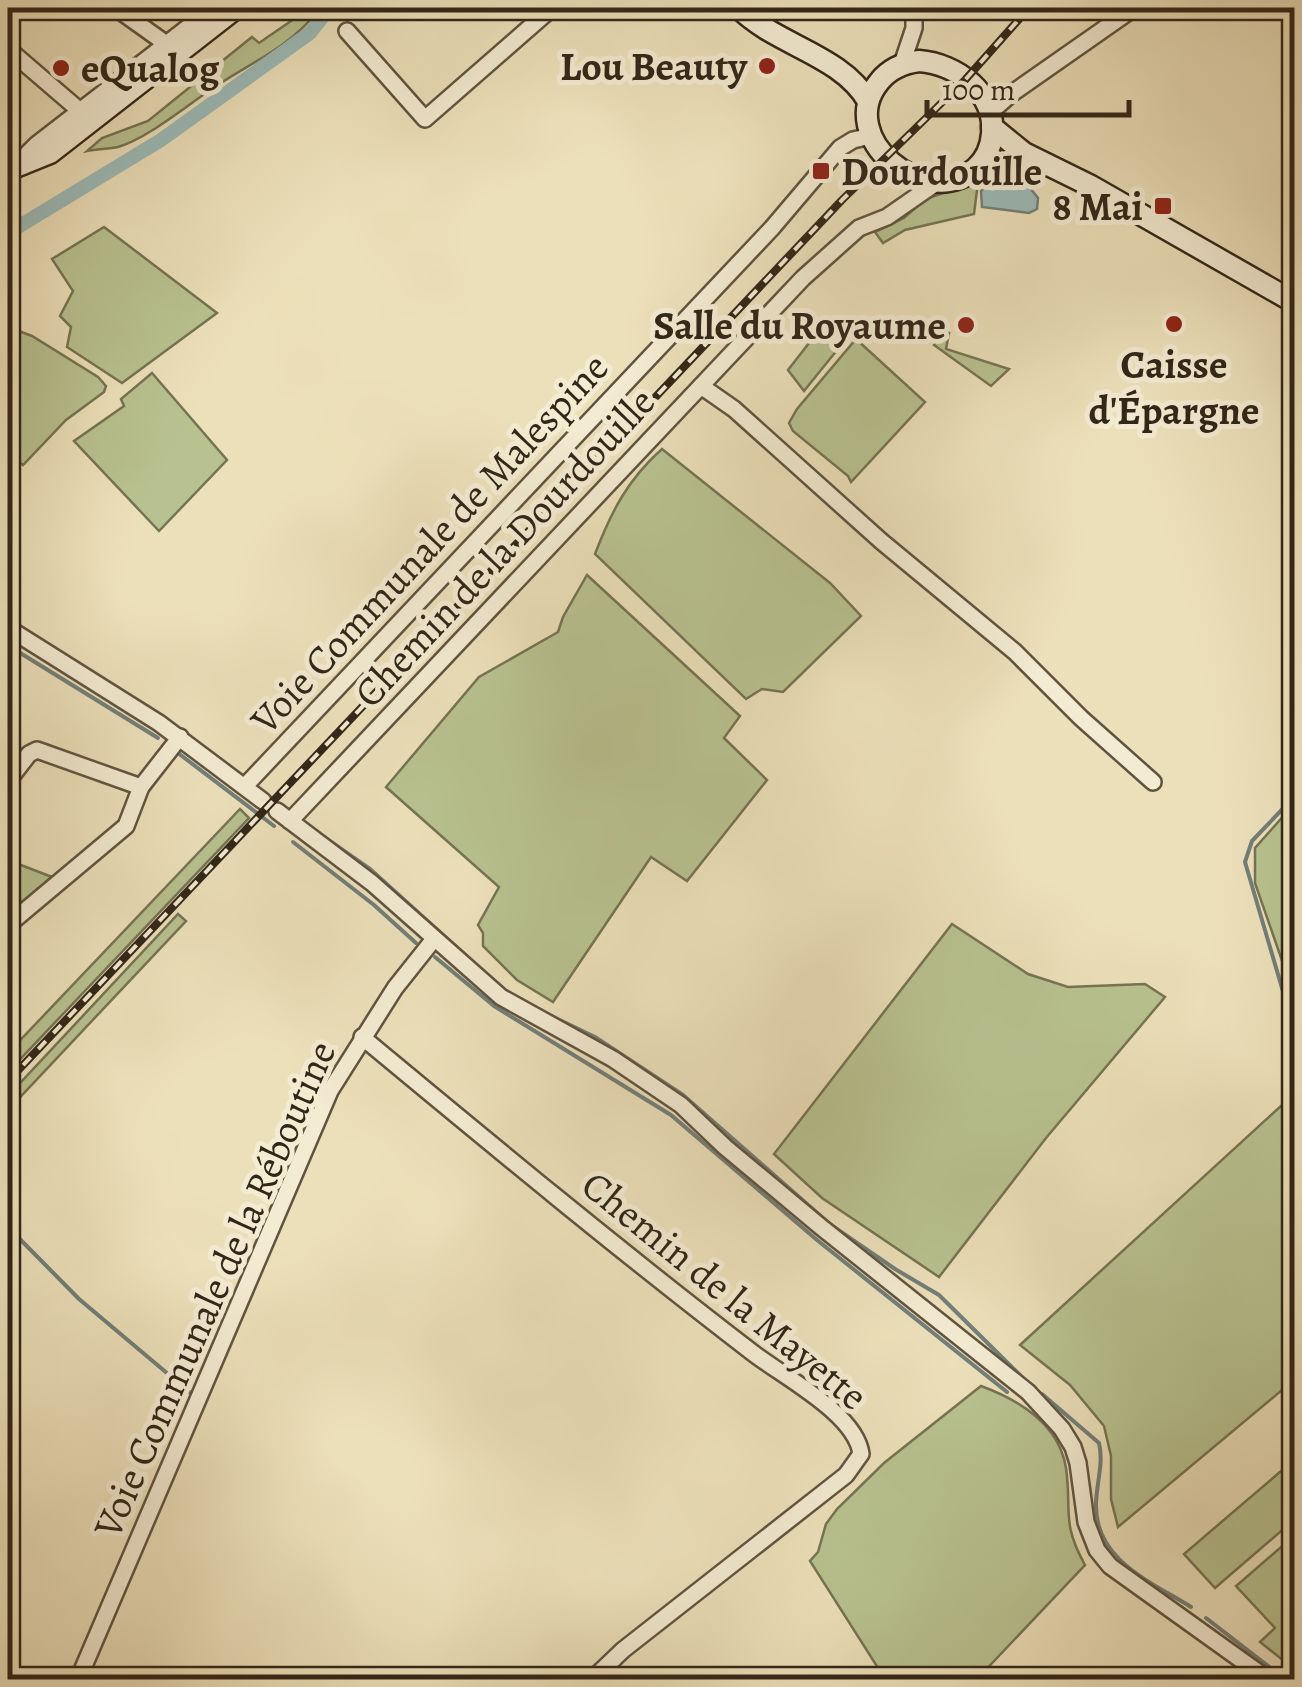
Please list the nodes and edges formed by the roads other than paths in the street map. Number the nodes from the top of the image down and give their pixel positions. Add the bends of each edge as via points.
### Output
1 (117, 8) edge
2 (213, 8) edge
3 (236, 8) edge
4 (552, 8) edge
5 (739, 8) edge
6 (914, 8) edge
7 (1134, 8) edge
8 (914, 28) junction
9 (346, 31) dead end
10 (165, 43) junction
11 (8, 49) edge
12 (938, 64) junction
13 (896, 67) junction
14 (846, 73) junction
15 (868, 101) junction
16 (78, 110) junction
17 (989, 111) junction
18 (871, 136) junction
19 (1024, 153) junction
20 (981, 164) junction
21 (14, 167) edge
22 (907, 175) junction
23 (936, 183) junction
24 (904, 205) junction
25 (1294, 302) edge
26 (701, 386) junction
27 (8, 628) edge
28 (180, 737) junction
29 (8, 782) edge
30 (1153, 782) dead end
31 (141, 786) junction
32 (245, 786) junction
33 (277, 811) junction
34 (8, 926) edge
35 (434, 939) junction
36 (362, 1037) junction
37 (78, 1680) edge
38 (597, 1680) edge
39 (1269, 1680) edge

1 - 10 street
2 - 10 street
3 - 21 main road via 50,153
4 - 9 street via 424,119
5 - 14 main road via 762,28
6 - 8 street
7 - 17 street
8 - 12 street
8 - 13 street
10 - 16 street
11 - 16 street
12 - 13 main road
12 - 17 main road
13 - 14 main road
13 - 15 main road
14 - 15 main road
15 - 18 main road
16 - 21 street
17 - 19 main road
17 - 20 main road via 988,153
18 - 22 main road
18 - 32 street, Voie Communale de Malespine via 840,148
19 - 20 main road
19 - 25 main road
20 - 23 main road
22 - 23 main road
22 - 24 street
23 - 24 street, Chemin de la Dourdouille
24 - 26 street, Chemin de la Dourdouille via 829,253
26 - 30 street via 1014,652
26 - 33 street, Chemin de la Dourdouille
27 - 28 street
28 - 31 street
28 - 32 street
29 - 31 street via 37,750
31 - 34 street via 126,826
32 - 33 street
33 - 35 street
35 - 36 street, Voie Communale de la Réboutine
35 - 39 street via 500,996 681,1105 1028,1392 1073,1447 1086,1522 1110,1566
36 - 37 street, Voie Communale de la Réboutine via 330,1091
36 - 38 street, Chemin de la Mayette via 832,1411 860,1443 862,1454 846,1475 623,1650

